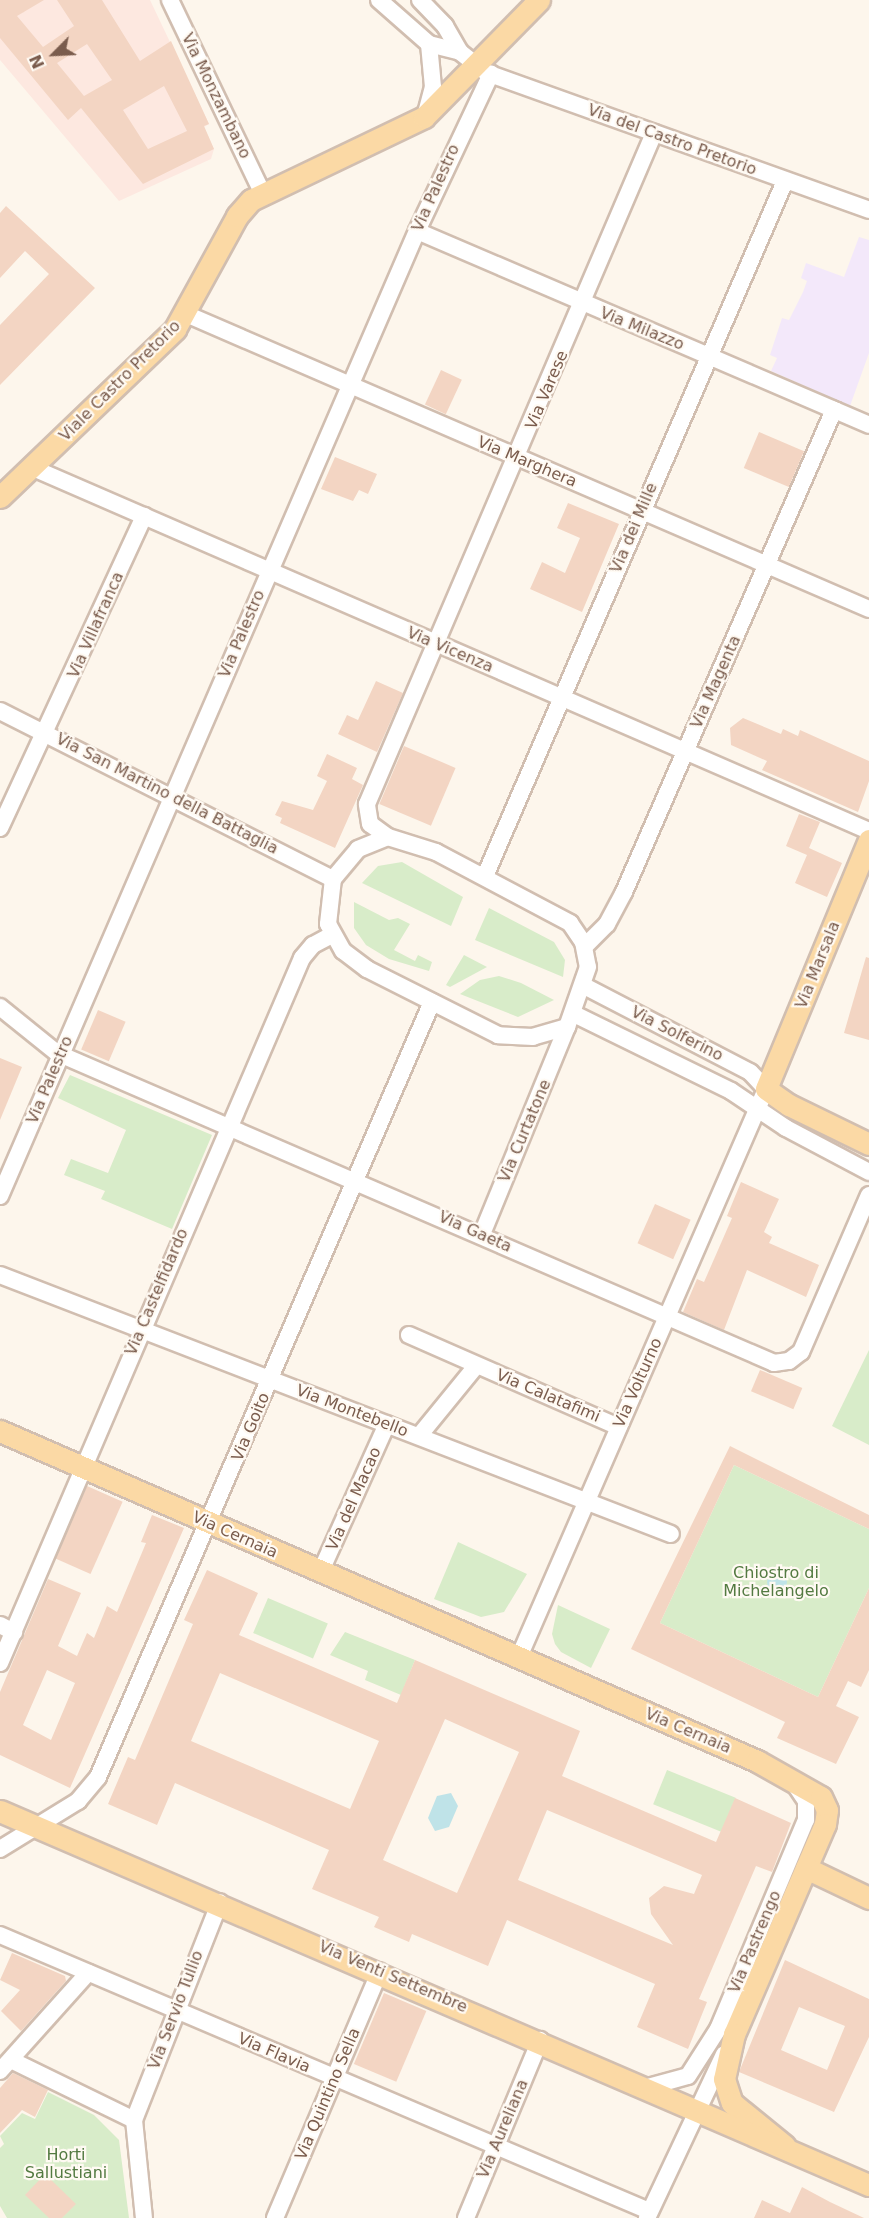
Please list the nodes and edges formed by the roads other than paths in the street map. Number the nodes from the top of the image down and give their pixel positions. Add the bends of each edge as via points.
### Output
1 (170, 0) edge
2 (379, 0) edge
3 (539, 0) edge
4 (421, 1) edge
5 (402, 21) junction
6 (429, 44) junction
7 (459, 52) junction
8 (484, 70) junction
9 (424, 117) junction
10 (654, 133) junction
11 (785, 181) junction
12 (262, 192) junction
13 (869, 210) edge
14 (417, 231) junction
15 (583, 305) junction
16 (186, 314) junction
17 (708, 357) junction
18 (350, 386) junction
19 (834, 410) junction
20 (869, 425) edge
21 (518, 458) junction
22 (33, 468) junction
23 (0, 498) edge
24 (642, 511) junction
25 (144, 516) junction
26 (767, 565) junction
27 (269, 571) junction
28 (869, 609) edge
29 (437, 645) junction
30 (561, 697) junction
31 (0, 711) edge
32 (47, 734) junction
33 (686, 753) junction
34 (172, 796) junction
35 (0, 828) edge
36 (869, 831) edge
37 (388, 837) junction
38 (869, 840) edge
39 (485, 876) junction
40 (333, 879) junction
41 (332, 935) junction
42 (585, 946) junction
43 (584, 986) junction
44 (432, 1002) junction
45 (0, 1007) edge
46 (571, 1020) junction
47 (61, 1054) junction
48 (766, 1089) junction
49 (757, 1108) junction
50 (228, 1126) junction
51 (868, 1144) edge
52 (869, 1172) edge
53 (354, 1180) junction
54 (869, 1195) edge
55 (0, 1196) edge
56 (482, 1234) junction
57 (0, 1275) edge
58 (666, 1319) junction
59 (142, 1328) junction
60 (409, 1335) dead end
61 (476, 1366) junction
62 (270, 1381) junction
63 (387, 1424) junction
64 (619, 1427) junction
65 (0, 1431) edge
66 (418, 1436) junction
67 (84, 1468) junction
68 (587, 1501) junction
69 (210, 1524) junction
70 (671, 1534) dead end
71 (321, 1573) junction
72 (7, 1628) edge
73 (519, 1657) junction
74 (0, 1663) edge
75 (778, 1771) junction
76 (821, 1797) joint
77 (0, 1811) edge
78 (36, 1826) junction
79 (0, 1850) edge
80 (806, 1868) junction
81 (869, 1898) edge
82 (220, 1902) junction
83 (0, 1935) edge
84 (380, 1971) junction
85 (88, 1972) junction
86 (175, 2011) junction
87 (734, 2034) junction
88 (540, 2040) junction
89 (5, 2066) edge
90 (334, 2078) junction
91 (648, 2087) junction
92 (729, 2099) joint
93 (696, 2110) junction
94 (134, 2120) junction
95 (495, 2146) junction
96 (785, 2146) junction
97 (869, 2185) edge
98 (646, 2216) edge
99 (279, 2217) edge
100 (144, 2218) edge
101 (466, 2218) edge

1 - 12 street, Via Monzambano
2 - 5 street
3 - 8 main road, Viale Castro Pretorio
4 - 5 street
4 - 7 street via 448,30
5 - 6 street
6 - 7 street
6 - 9 street via 433,94
7 - 8 street, Via del Castro Pretorio
8 - 9 main road, Viale Castro Pretorio
8 - 10 street, Via del Castro Pretorio
8 - 14 street, Via Palestro
9 - 12 main road, Viale Castro Pretorio
10 - 11 street, Via del Castro Pretorio
10 - 15 street, Via Varese
11 - 13 street, Via del Castro Pretorio
11 - 17 street, Via dei Mille
12 - 16 main road, Viale Castro Pretorio via 237,216
14 - 15 street, Via Milazzo
14 - 18 street, Via Palestro
15 - 17 street, Via Milazzo
15 - 21 street, Via Varese
16 - 18 street, Via Marghera
16 - 22 main road, Viale Castro Pretorio via 159,346
17 - 19 street, Via Milazzo
17 - 24 street, Via dei Mille
18 - 21 street, Via Marghera
18 - 27 street, Via Palestro
19 - 20 street, Via Milazzo
19 - 26 street, Via Magenta
21 - 24 street, Via Marghera
21 - 29 street, Via Varese
22 - 23 main road, Viale Castro Pretorio
22 - 25 street, Via Vicenza
24 - 26 street, Via Marghera
24 - 30 street, Via dei Mille
25 - 27 street, Via Vicenza
25 - 32 street, Via Villafranca
26 - 28 street, Via Marghera
26 - 33 street, Via Magenta
27 - 29 street, Via Vicenza
27 - 34 street, Via Palestro
29 - 30 street, Via Vicenza
29 - 37 street, Via Varese via 367,804 370,824
30 - 33 street, Via Vicenza
30 - 39 street, Via dei Mille
31 - 32 street, Via San Martino della Battaglia
32 - 34 street, Via San Martino della Battaglia
32 - 35 street, Via Villafranca
33 - 36 street, Via Vicenza
33 - 42 street, Via Magenta via 609,921
34 - 40 street, Via San Martino della Battaglia
34 - 47 street, Via Palestro
37 - 39 street via 417,843
37 - 40 street via 358,849
38 - 48 main road, Via Marsala
39 - 42 street via 559,914
40 - 41 street via 327,907
41 - 44 street via 354,961
41 - 50 street, Via Castelfidardo via 303,955
42 - 43 street, Via Curtatone via 588,967
43 - 46 street, Via Curtatone
43 - 48 street, Via Solferino via 750,1072
44 - 46 street via 484,1030 513,1038 541,1036
44 - 53 street, Via Goito
45 - 47 street, Via Gaeta
46 - 49 street, Via Solferino
46 - 56 street, Via Curtatone
47 - 50 street, Via Gaeta
47 - 55 street, Via Palestro
48 - 49 street, Via Volturno
48 - 51 main road via 789,1105
49 - 52 street, Via Solferino
49 - 58 street, Via Volturno
50 - 53 street, Via Gaeta
50 - 59 street, Via Castelfidardo
53 - 56 street, Via Gaeta
53 - 62 street, Via Goito
54 - 58 street, Via Gaeta via 803,1349 793,1359 771,1362
56 - 58 street, Via Gaeta
57 - 59 street, Via Montebello
58 - 64 street, Via Volturno
59 - 62 street, Via Montebello
59 - 67 street, Via Castelfidardo
60 - 61 street, Via Calatafimi
61 - 64 street, Via Calatafimi
61 - 66 street, Via Calatafimi
62 - 63 street, Via Montebello
62 - 69 street, Via Goito
63 - 66 street, Via Montebello
63 - 71 street, Via del Macao
64 - 68 street, Via Volturno
65 - 67 main road, Via Cernaia
66 - 68 street, Via Montebello
67 - 69 main road, Via Cernaia
67 - 72 street, Via Castelfidardo
68 - 70 street, Via Montebello
68 - 73 street, Via Volturno
69 - 71 main road, Via Cernaia
69 - 78 street, Via Goito via 96,1781 78,1801
71 - 73 main road, Via Cernaia
72 - 74 street, Via Castelfidardo
73 - 75 main road, Via Cernaia
75 - 76 main road, Via Cernaia
75 - 91 street, Via Pastrengo via 804,1797 804,1826 706,2052 684,2079
76 - 80 main road, Via Pastrengo via 826,1817
77 - 78 main road, Via Venti Settembre
78 - 79 street, Via Goito
78 - 82 main road, Via Venti Settembre
80 - 81 main road
80 - 87 main road, Via Pastrengo
82 - 84 main road, Via Venti Settembre
82 - 86 street, Via Servio Tullio
83 - 85 street, Via Flavia
84 - 88 main road, Via Venti Settembre
84 - 90 street, Via Quintino Sella
85 - 86 street, Via Flavia
85 - 89 street
86 - 90 street, Via Flavia
86 - 94 street, Via Servio Tullio
87 - 92 main road, Via Pastrengo via 724,2083
87 - 93 street, Via Pastrengo
88 - 91 main road, Via Venti Settembre
88 - 95 street, Via Aureliana
89 - 94 street
90 - 95 street, Via Flavia
90 - 99 street, Via Quintino Sella
91 - 93 main road, Via Venti Settembre
92 - 96 main road, Via Venti Settembre
93 - 96 main road, Via Venti Settembre
93 - 98 street, Via Pastrengo
94 - 100 street
95 - 98 street, Via Flavia
95 - 101 street, Via Aureliana
96 - 97 main road, Via Venti Settembre

